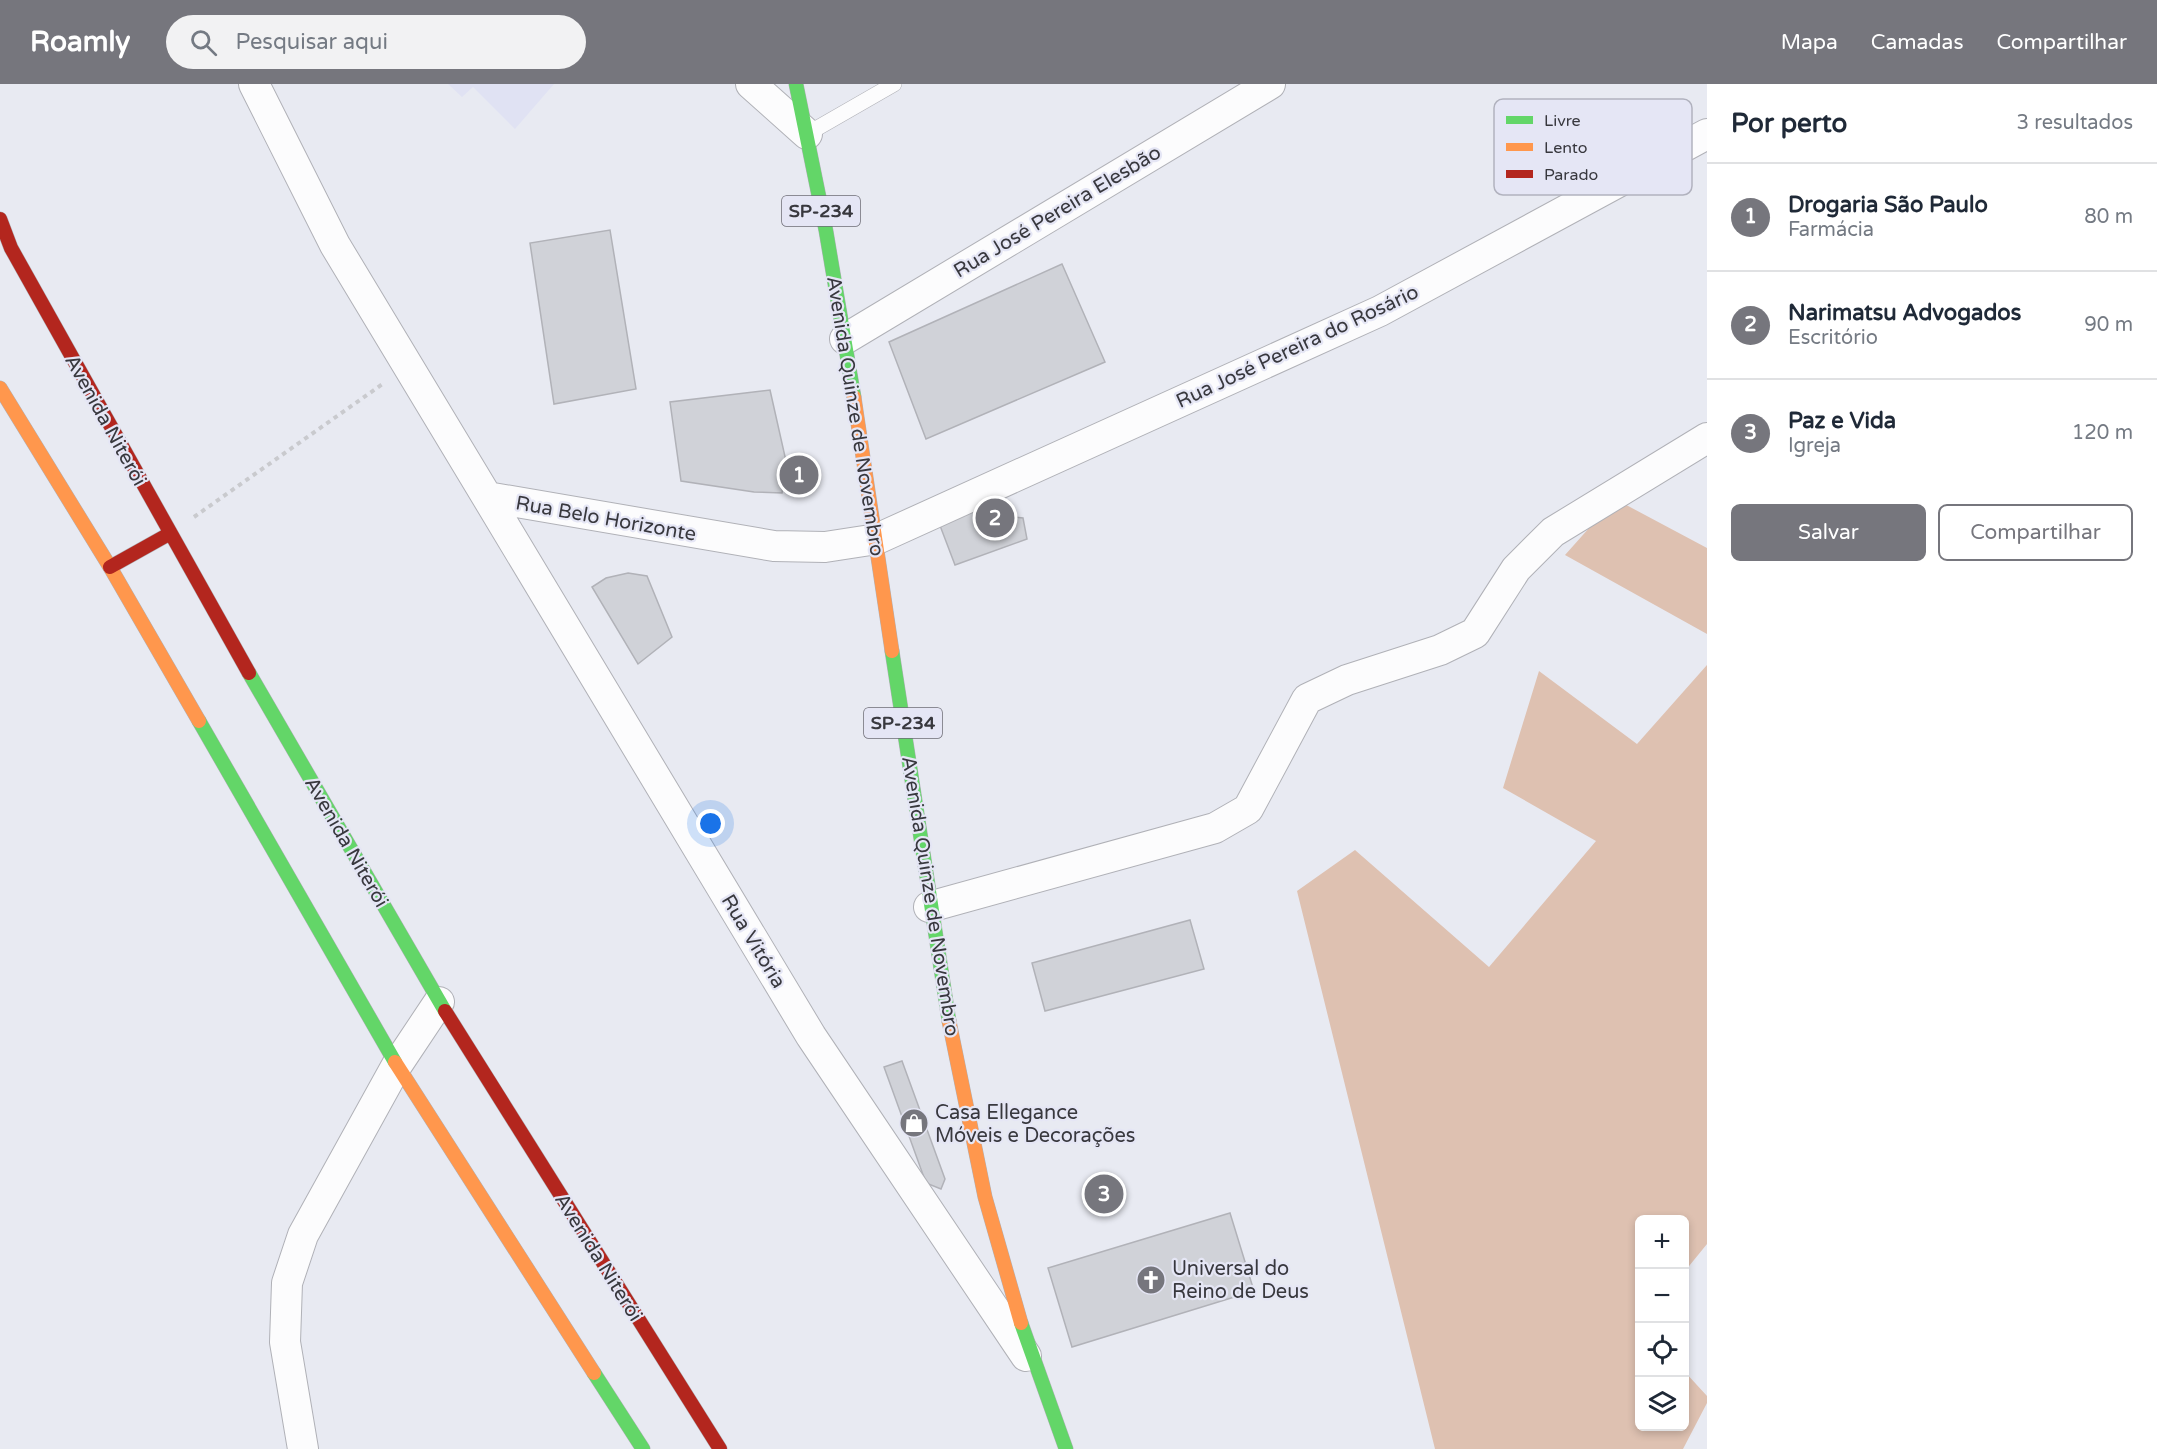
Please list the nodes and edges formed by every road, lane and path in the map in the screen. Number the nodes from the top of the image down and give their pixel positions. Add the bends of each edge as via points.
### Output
1 (255, 84) edge
2 (751, 84) edge
3 (796, 84) edge
4 (894, 84) edge
5 (1270, 84) edge
6 (807, 134) junction
7 (1707, 134) edge
8 (1692, 142) edge
9 (1594, 195) edge
10 (0, 219) edge
11 (845, 339) junction
12 (408, 367) junction
13 (0, 388) edge
14 (1707, 438) edge
15 (487, 497) junction
16 (169, 534) junction
17 (877, 539) junction
18 (110, 567) junction
19 (929, 907) junction
20 (439, 1002) junction
21 (398, 1065) junction
22 (1038, 1373) junction
23 (303, 1449) edge
24 (643, 1449) edge
25 (720, 1449) edge
26 (1066, 1449) edge

1 - 12 street via 335,245
2 - 6 street
3 - 6 main road, Avenida Quinze de Novembro / SP-234
4 - 6 lane
5 - 11 street, Rua José Pereira Elesbão
6 - 11 main road, Avenida Quinze de Novembro / SP-234
7 - 8 street, Rua José Pereira do Rosário
9 - 17 street, Rua José Pereira do Rosário via 1380,311
10 - 16 main road, Avenida Niterói via 11,248
11 - 17 main road, Avenida Quinze de Novembro / SP-234
12 - 15 street
12 - 16 path
13 - 18 main road
14 - 19 street via 1553,532 1516,569 1475,633 1440,650 1347,680 1307,699 1248,809 1215,828
15 - 17 street, Rua Belo Horizonte via 774,546 825,547
15 - 22 street, Rua Vitória via 811,1036
16 - 18 main road
16 - 20 main road, Avenida Niterói
17 - 19 main road, Avenida Quinze de Novembro / SP-234
18 - 21 main road
19 - 22 main road, Avenida Quinze de Novembro / SP-234 via 992,1229
20 - 21 street
20 - 25 main road, Avenida Niterói
21 - 23 street via 303,1235 287,1283 285,1342
21 - 24 main road
22 - 26 main road, Avenida Quinze de Novembro / SP-234

